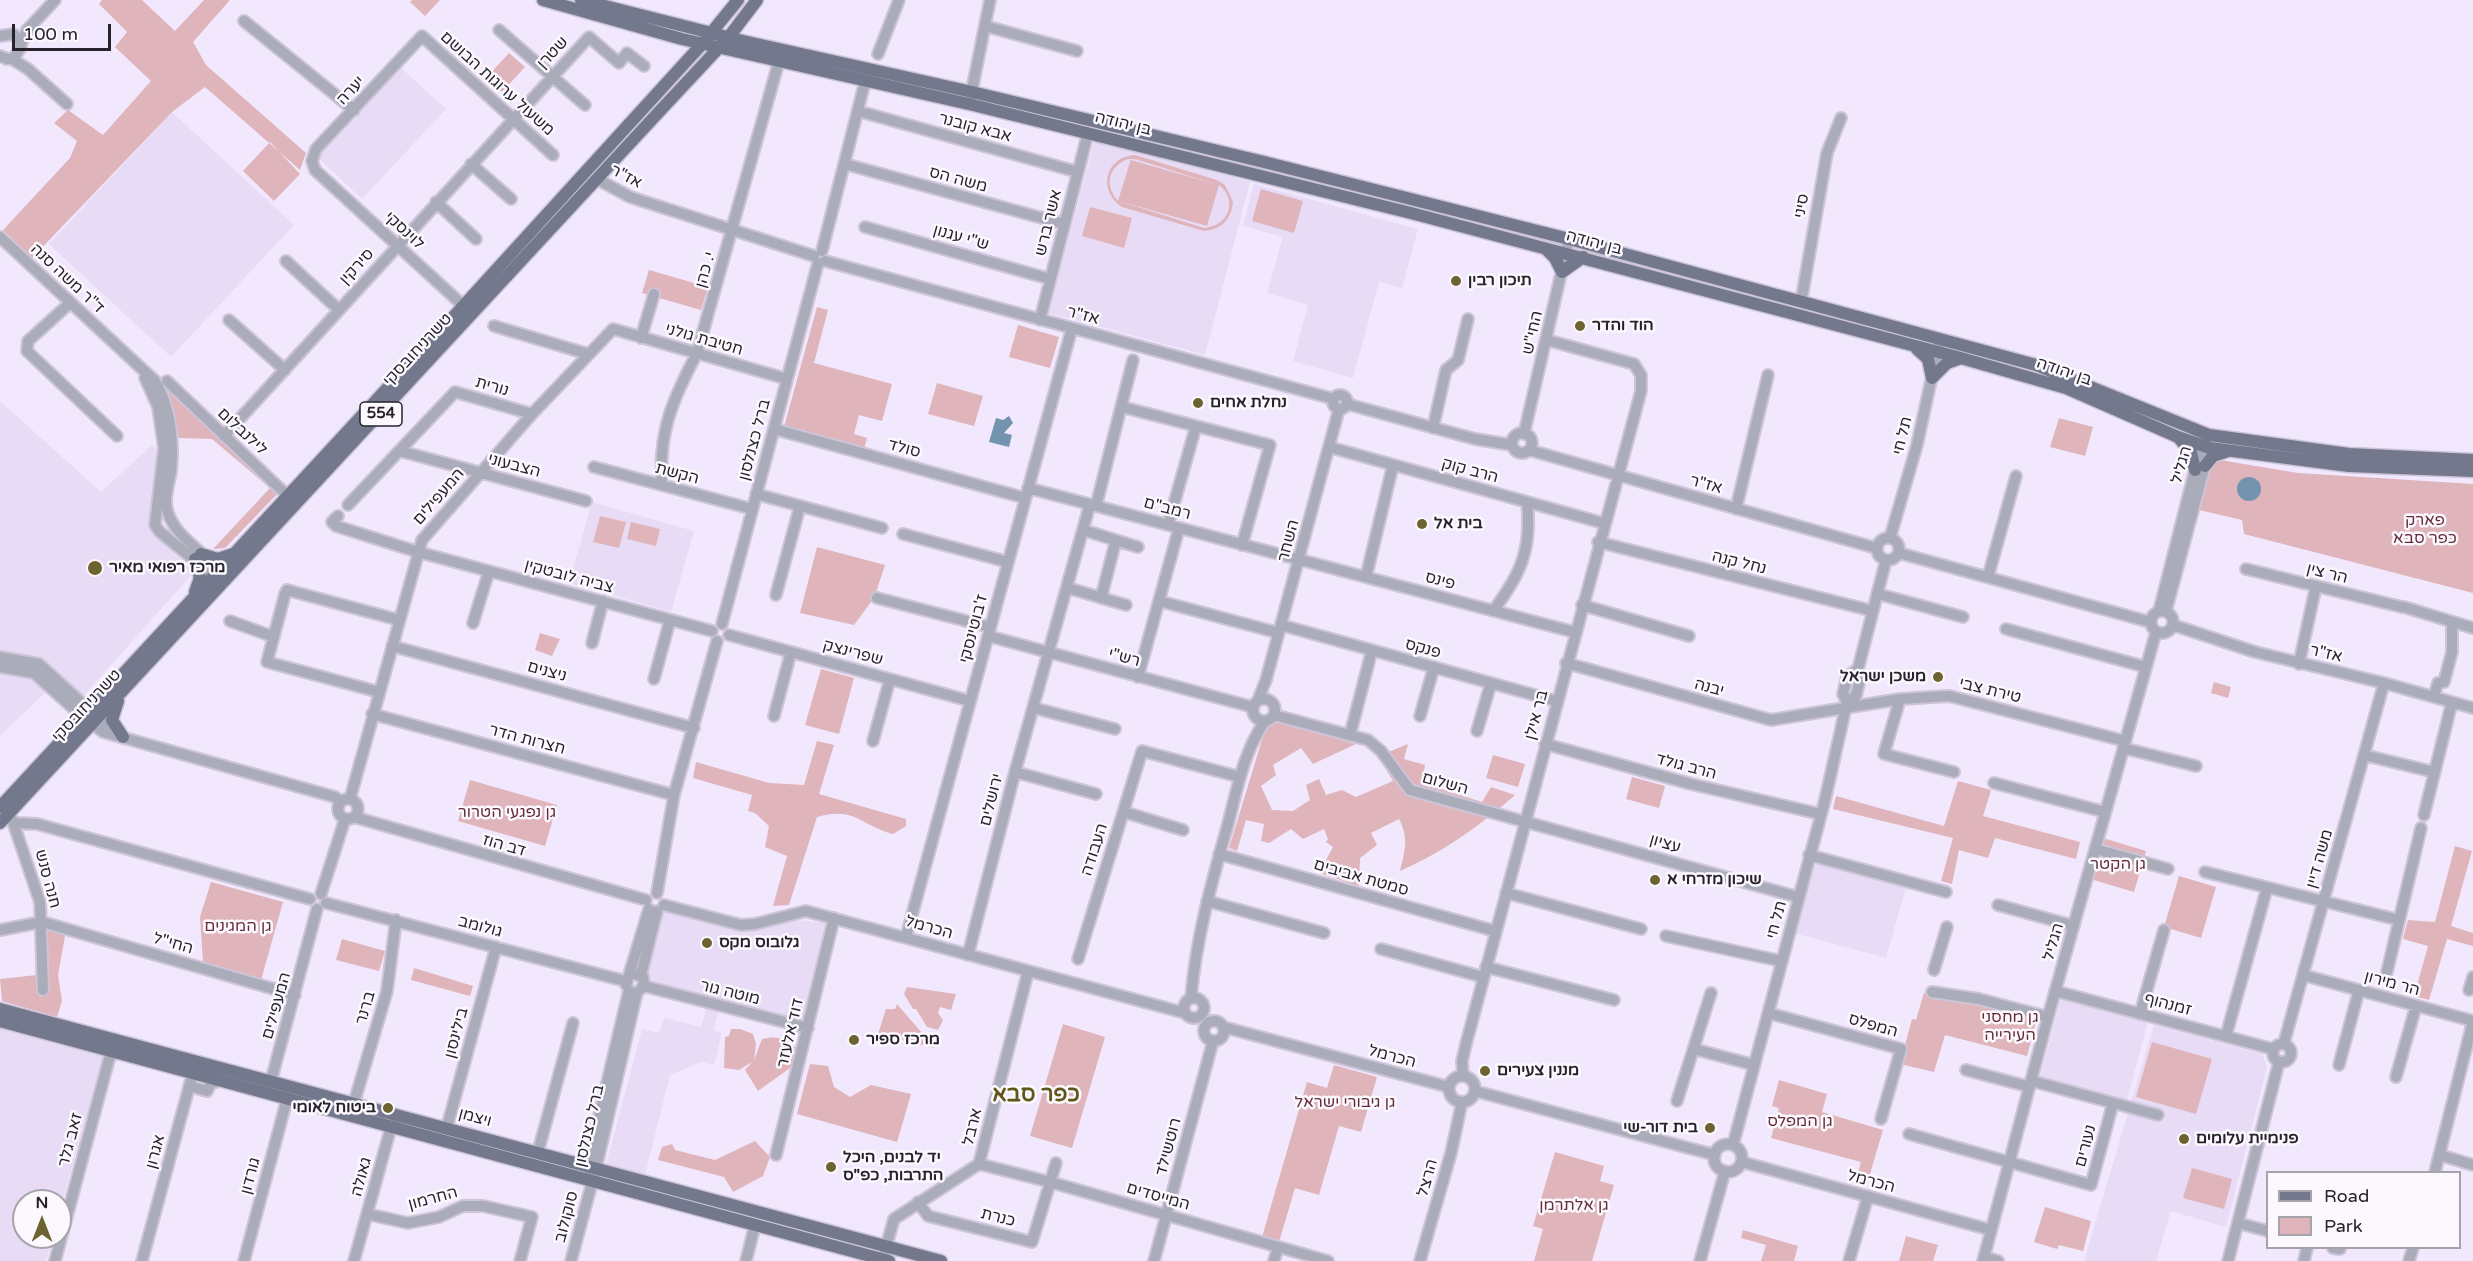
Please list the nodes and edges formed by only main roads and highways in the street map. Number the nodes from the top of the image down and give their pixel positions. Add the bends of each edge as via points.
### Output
1 (543, 0) edge
2 (580, 0) edge
3 (738, 0) edge
4 (757, 0) edge
5 (724, 17) junction
6 (740, 23) junction
7 (685, 33) junction
8 (706, 38) junction
9 (723, 42) junction
10 (742, 46) junction
11 (692, 56) junction
12 (707, 60) junction
13 (866, 74) junction
14 (971, 98) junction
15 (1542, 246) junction
16 (1583, 257) junction
17 (468, 310) junction
18 (1913, 346) junction
19 (1939, 346) junction
20 (1961, 358) junction
21 (2178, 437) junction
22 (2207, 443) junction
23 (2228, 451) junction
24 (2473, 460) edge
25 (2473, 471) edge
26 (292, 500) junction
27 (236, 552) junction
28 (218, 577) junction
29 (190, 602) junction
30 (124, 689) junction
31 (91, 717) junction
32 (126, 739) road end
33 (6, 817) edge
34 (0, 1008) edge
35 (0, 1021) edge
36 (885, 1260) edge
37 (941, 1261) edge

1 - 7 main road
2 - 7 main road
3 - 5 main road, טשרניחובסקי / 554
4 - 6 main road, טשרניחובסקי / 554
5 - 7 main road
5 - 8 main road, טשרניחובסקי / 554
6 - 9 main road, טשרניחובסקי / 554
6 - 10 main road via 738,36
7 - 8 main road, בן יהודה
7 - 11 main road
8 - 9 main road, בן יהודה
8 - 11 main road, טשרניחובסקי / 554
9 - 10 main road, בן יהודה
9 - 12 main road, טשרניחובסקי / 554
10 - 12 main road
10 - 13 main road, בן יהודה
10 - 13 main road, בן יהודה via 779,61
11 - 17 main road, טשרניחובסקי / 554
12 - 17 main road, טשרניחובסקי / 554
13 - 14 main road, בן יהודה
14 - 15 main road, בן יהודה via 1088,133
14 - 19 main road, בן יהודה via 1253,159 1569,239 1801,302
15 - 16 main road, בן יהודה
15 - 16 main road via 1562,272
16 - 18 main road, בן יהודה
17 - 26 main road, טשרניחובסקי / 554
18 - 19 main road, בן יהודה
18 - 20 main road via 1928,359 1932,378 1947,363
19 - 20 main road, בן יהודה
19 - 22 main road, בן יהודה via 2063,374
20 - 21 main road, בן יהודה via 2066,388
21 - 22 main road, בן יהודה
21 - 23 main road via 2200,468 2213,456
22 - 23 main road, בן יהודה
22 - 24 main road, בן יהודה
23 - 25 main road, בן יהודה via 2349,466
26 - 27 main road, טשרניחובסקי / 554
26 - 28 main road, טשרניחובסקי / 554
27 - 28 main road, טשרניחובסקי / 554
27 - 29 main road via 219,559 198,556 199,582
28 - 29 main road, טשרניחובסקי / 554
28 - 30 main road, טשרניחובסקי / 554
29 - 31 main road, טשרניחובסקי / 554
30 - 31 main road, טשרניחובסקי / 554
30 - 32 main road via 112,717 116,729
31 - 33 main road, טשרניחובסקי / 554
34 - 37 main road, ויצמן via 538,1152 593,1163
35 - 36 main road, ויצמן via 112,1052 191,1080 244,1087

